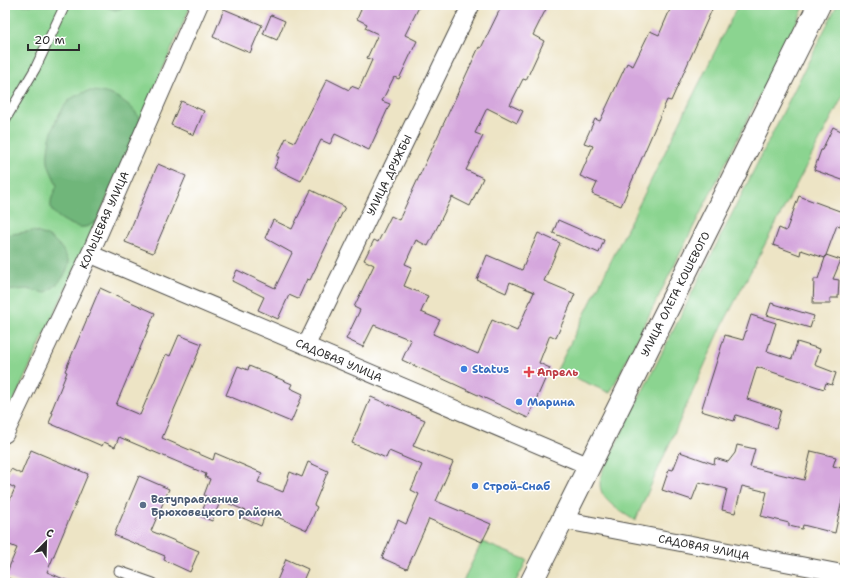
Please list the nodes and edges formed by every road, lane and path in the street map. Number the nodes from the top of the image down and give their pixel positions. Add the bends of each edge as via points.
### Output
1 (65, 5) edge
2 (199, 5) edge
3 (471, 5) edge
4 (819, 5) edge
5 (5, 120) edge
6 (90, 254) junction
7 (306, 346) junction
8 (5, 434) edge
9 (589, 466) junction
10 (563, 520) junction
11 (119, 571) dead end
12 (845, 574) edge
13 (153, 583) edge
14 (531, 583) edge

1 - 5 lane via 35,69
2 - 6 street, КОЛЬЦЕВАЯ УЛИЦА
3 - 7 street, УЛИЦА ДРУЖБЫ
4 - 9 street, УЛИЦА ОЛЕГА КОШЕВОГО
6 - 7 street, САДОВАЯ УЛИЦА
6 - 8 street, КОЛЬЦЕВАЯ УЛИЦА
7 - 9 street, САДОВАЯ УЛИЦА
9 - 10 street, УЛИЦА ОЛЕГА КОШЕВОГО
10 - 12 street, САДОВАЯ УЛИЦА
10 - 14 street, УЛИЦА ОЛЕГА КОШЕВОГО
11 - 13 lane

